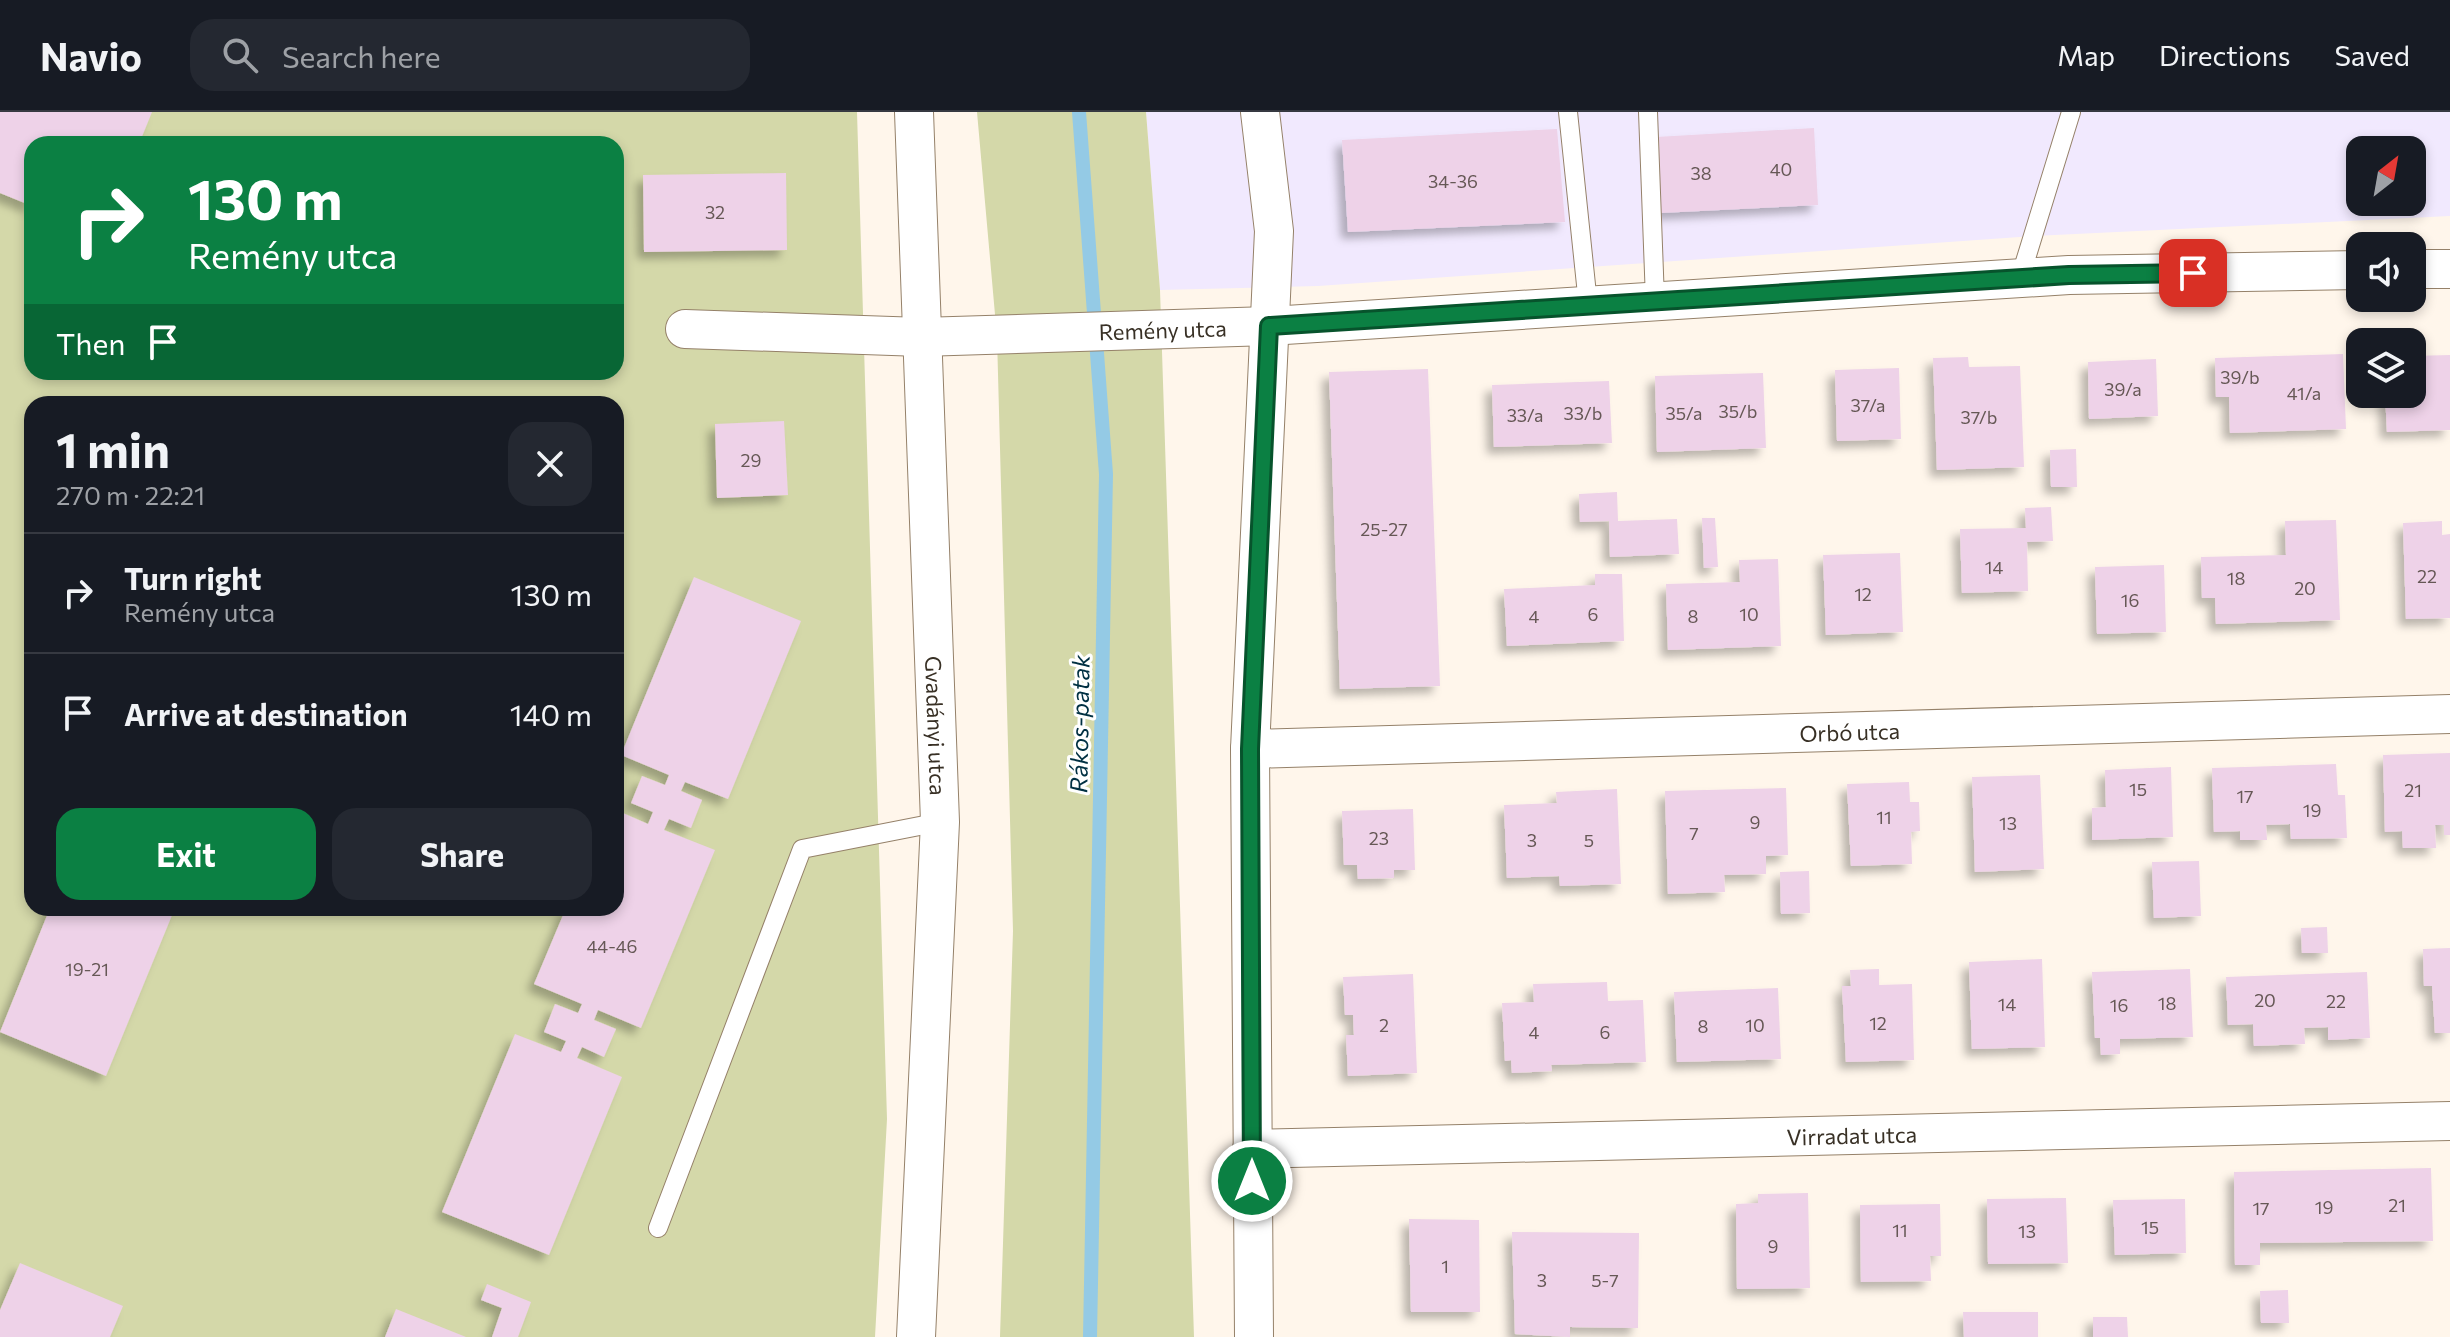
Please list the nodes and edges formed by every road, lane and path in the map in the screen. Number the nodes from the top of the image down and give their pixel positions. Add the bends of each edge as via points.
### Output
1 (914, 112) edge
2 (1260, 112) edge
3 (1568, 112) edge
4 (1648, 112) edge
5 (2071, 112) edge
6 (2426, 269) edge
7 (2450, 269) edge
8 (2346, 270) edge
9 (2020, 278) junction
10 (1655, 300) junction
11 (1588, 304) junction
12 (1269, 326) junction
13 (685, 329) dead end
14 (921, 337) junction
15 (2450, 714) edge
16 (1250, 749) junction
17 (940, 822) junction
18 (2450, 1121) edge
19 (1252, 1149) junction
20 (658, 1228) dead end
21 (916, 1337) edge
22 (1254, 1337) edge

1 - 14 street, Gvadányi utca
2 - 12 street via 1274,231
3 - 11 lane
4 - 10 lane
5 - 9 lane
6 - 7 street
8 - 9 street, Remény utca
9 - 10 street, Remény utca
10 - 11 street, Remény utca
11 - 12 street, Remény utca
12 - 14 street, Remény utca
12 - 16 street
13 - 14 street, Remény utca
14 - 17 street, Gvadányi utca
15 - 16 street, Orbó utca
16 - 19 street
17 - 20 lane via 802,849
17 - 21 street, Gvadányi utca
18 - 19 street, Virradat utca
19 - 22 street

